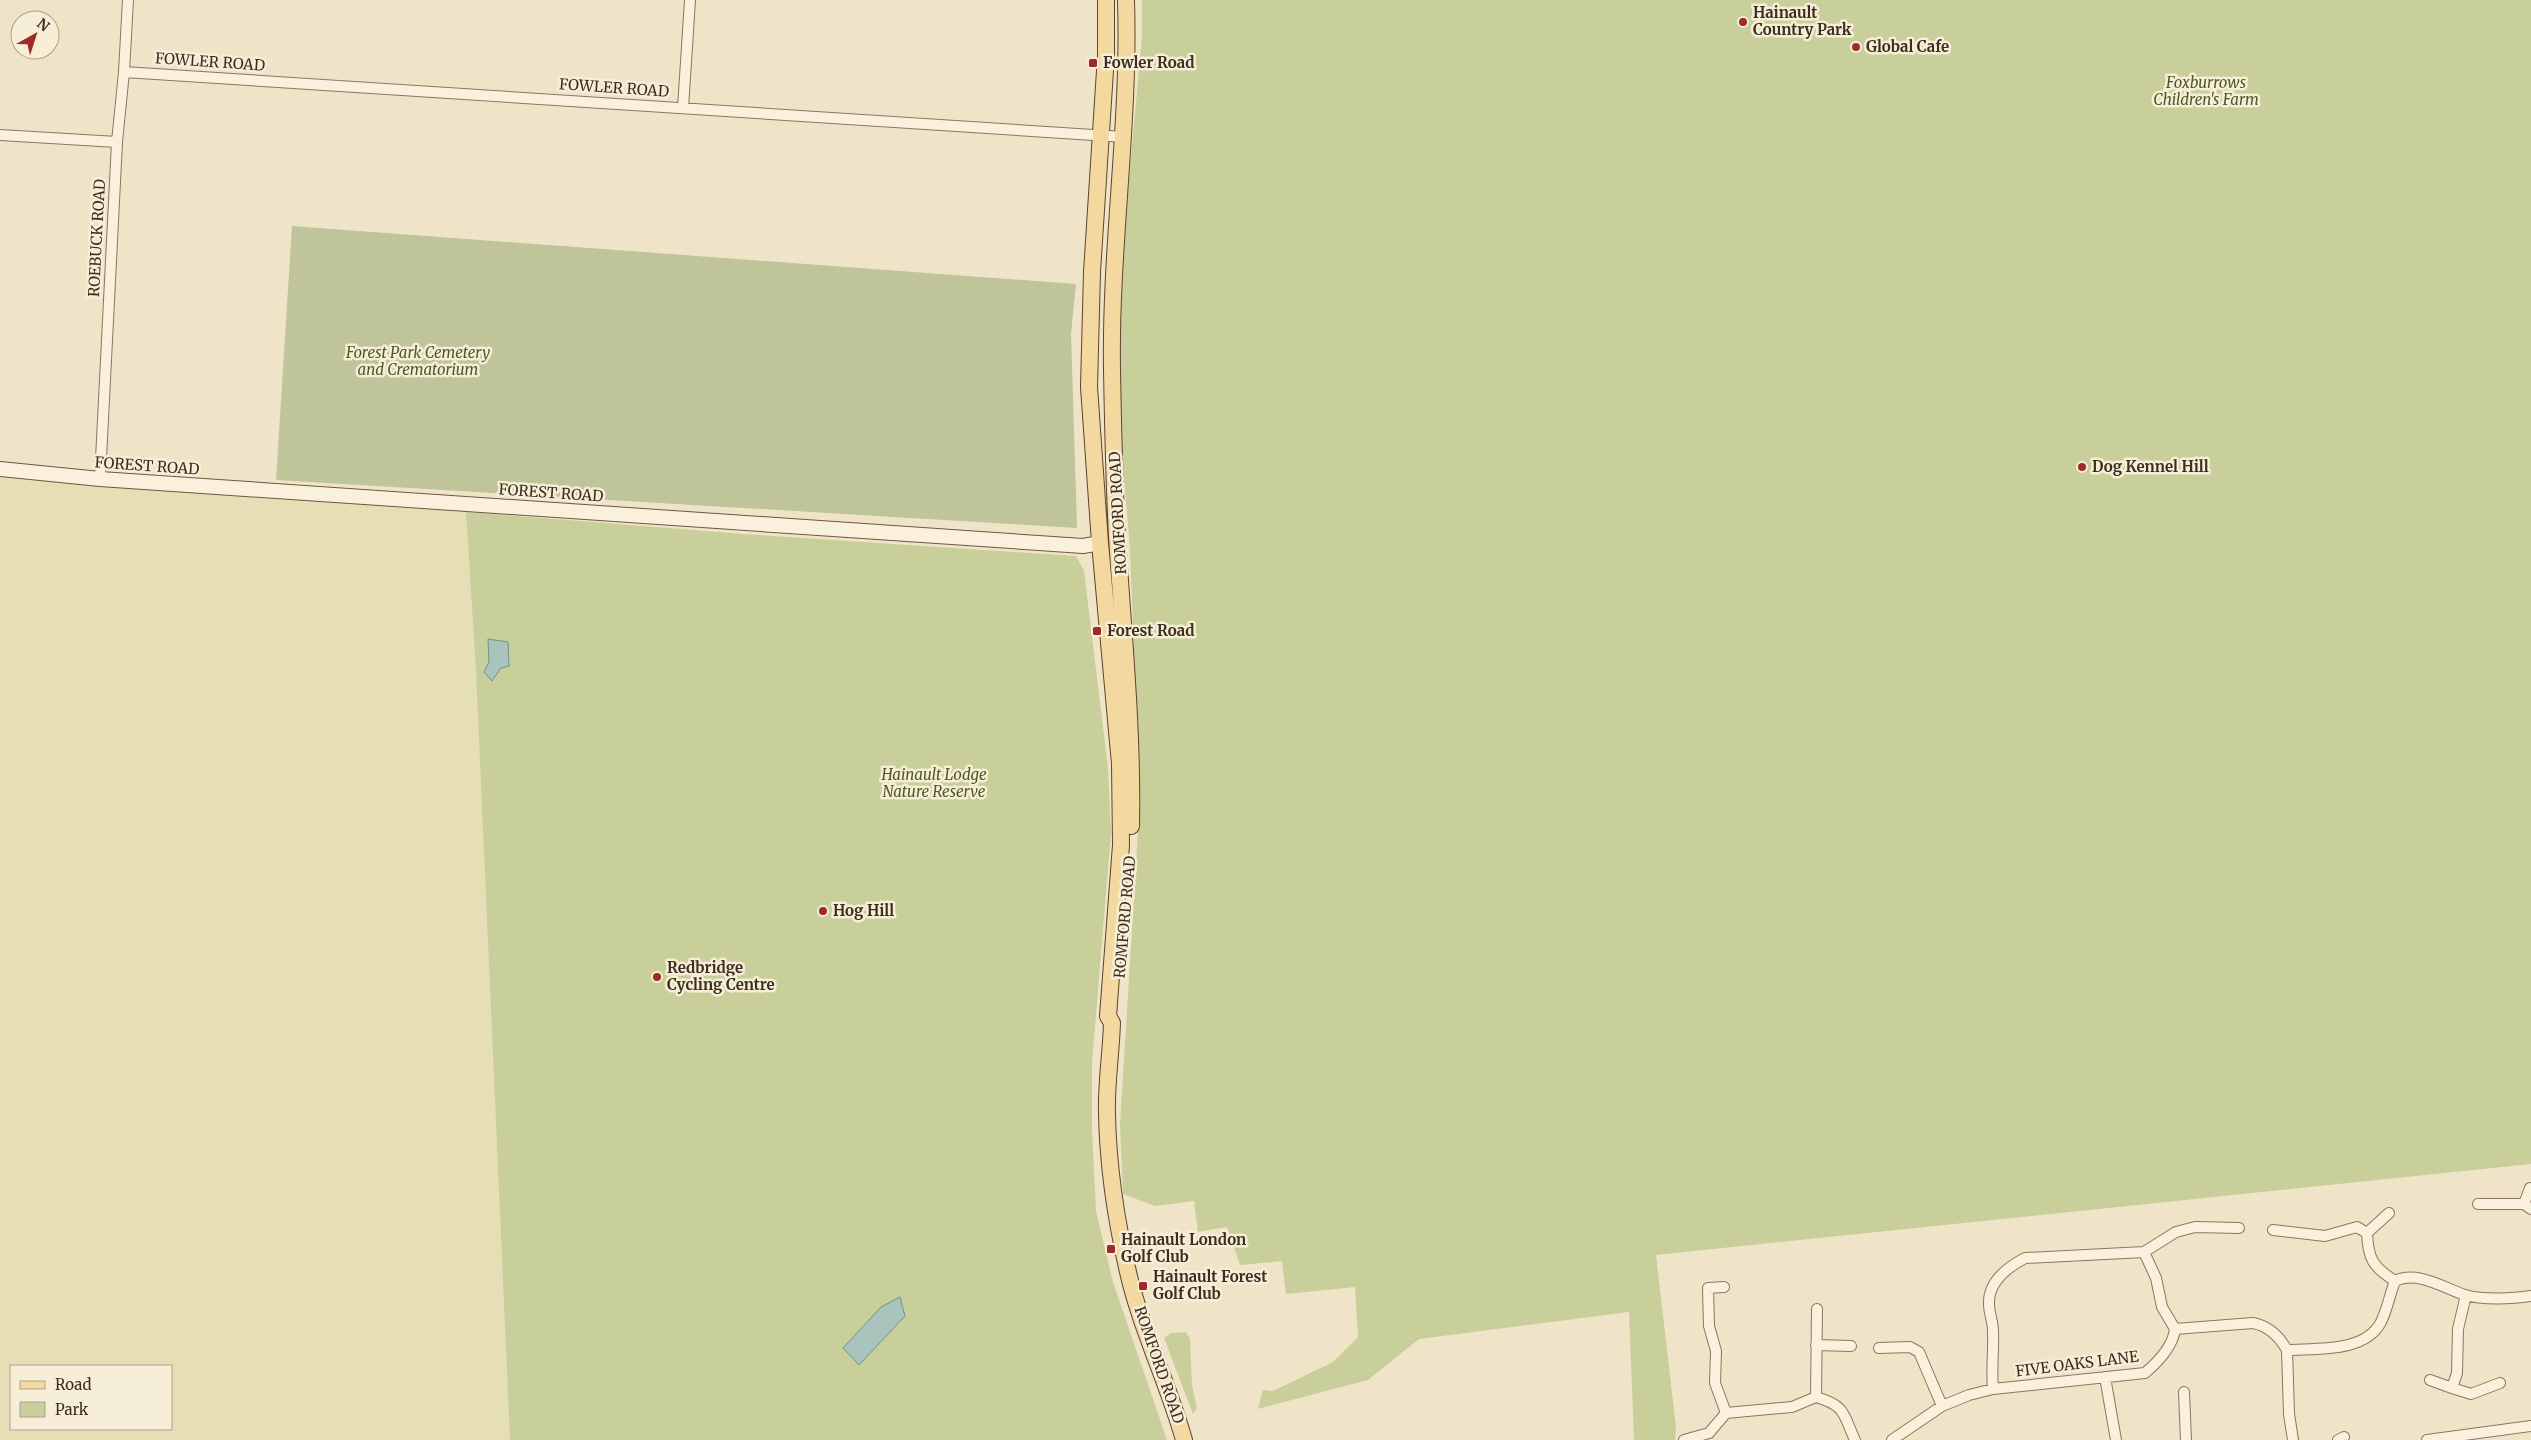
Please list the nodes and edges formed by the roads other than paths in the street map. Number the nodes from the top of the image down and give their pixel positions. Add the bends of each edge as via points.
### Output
1 (128, 0) edge
2 (690, 0) edge
3 (1106, 0) edge
4 (1126, 0) edge
5 (124, 72) junction
6 (684, 108) junction
7 (0, 135) edge
8 (1101, 136) junction
9 (1124, 137) junction
10 (116, 142) junction
11 (0, 469) edge
12 (100, 479) junction
13 (1100, 543) junction
14 (1112, 1024) junction
15 (2530, 1188) edge
16 (2478, 1204) dead end
17 (2528, 1206) edge
18 (2389, 1213) dead end
19 (2239, 1228) dead end
20 (2273, 1230) dead end
21 (2367, 1233) junction
22 (2144, 1252) junction
23 (2395, 1281) junction
24 (1724, 1287) dead end
25 (2466, 1295) junction
26 (2531, 1296) edge
27 (1817, 1309) dead end
28 (2175, 1329) junction
29 (1816, 1345) junction
30 (1851, 1346) dead end
31 (1879, 1348) dead end
32 (2287, 1350) junction
33 (2105, 1377) junction
34 (2430, 1380) dead end
35 (2500, 1383) dead end
36 (2452, 1388) junction
37 (1993, 1389) junction
38 (2184, 1392) dead end
39 (1816, 1397) junction
40 (1942, 1406) junction
41 (1726, 1413) junction
42 (2531, 1426) edge
43 (1184, 1440) edge
44 (1684, 1440) edge
45 (1855, 1440) edge
46 (1892, 1440) edge
47 (2116, 1440) edge
48 (2186, 1440) edge
49 (2293, 1440) edge
50 (2427, 1440) edge

1 - 5 street, ROEBUCK ROAD
2 - 6 street
3 - 8 main road, ROMFORD ROAD
4 - 9 main road, ROMFORD ROAD
5 - 6 street, FOWLER ROAD
5 - 10 street, ROEBUCK ROAD
6 - 8 street, FOWLER ROAD
7 - 10 street
8 - 9 street, FOWLER ROAD
8 - 13 main road, ROMFORD ROAD via 1089,387
9 - 14 main road, ROMFORD ROAD via 1112,298 1112,370 1117,535 1133,765 1131,845 1116,1020
10 - 12 street, ROEBUCK ROAD
11 - 12 street, FOREST ROAD
12 - 13 street, FOREST ROAD via 1083,546
13 - 14 main road, ROMFORD ROAD via 1120,764 1121,845 1108,1016
14 - 43 main road, ROMFORD ROAD via 1107,1112 1116,1211 1128,1273 1147,1337
15 - 17 street
16 - 17 street
18 - 21 street
19 - 22 street via 2195,1227 2176,1232
20 - 21 street via 2325,1236 2357,1227
21 - 23 street via 2368,1255 2380,1272
22 - 28 street via 2156,1278 2162,1307
22 - 37 street via 2025,1258 2008,1266 1993,1286 1989,1302 1993,1330
23 - 25 street via 2402,1277 2421,1279
23 - 32 street via 2381,1322 2368,1338 2343,1346
24 - 41 street via 1708,1288 1709,1326 1716,1351 1714,1383
25 - 26 street via 2508,1300
25 - 36 street via 2458,1329 2457,1373
27 - 29 street
28 - 32 street via 2253,1323 2274,1333
28 - 33 street, FIVE OAKS LANE via 2164,1353 2145,1373
29 - 30 street
29 - 39 street
31 - 40 street via 1910,1347 1919,1352
32 - 49 street via 2288,1414
33 - 37 street, FIVE OAKS LANE
33 - 47 street
34 - 36 street
35 - 36 street via 2471,1394
37 - 40 street, FIVE OAKS LANE
38 - 48 street
39 - 41 street via 1792,1407
39 - 45 street via 1838,1405
40 - 46 street, FIVE OAKS LANE
41 - 44 street via 1709,1432
42 - 50 street

